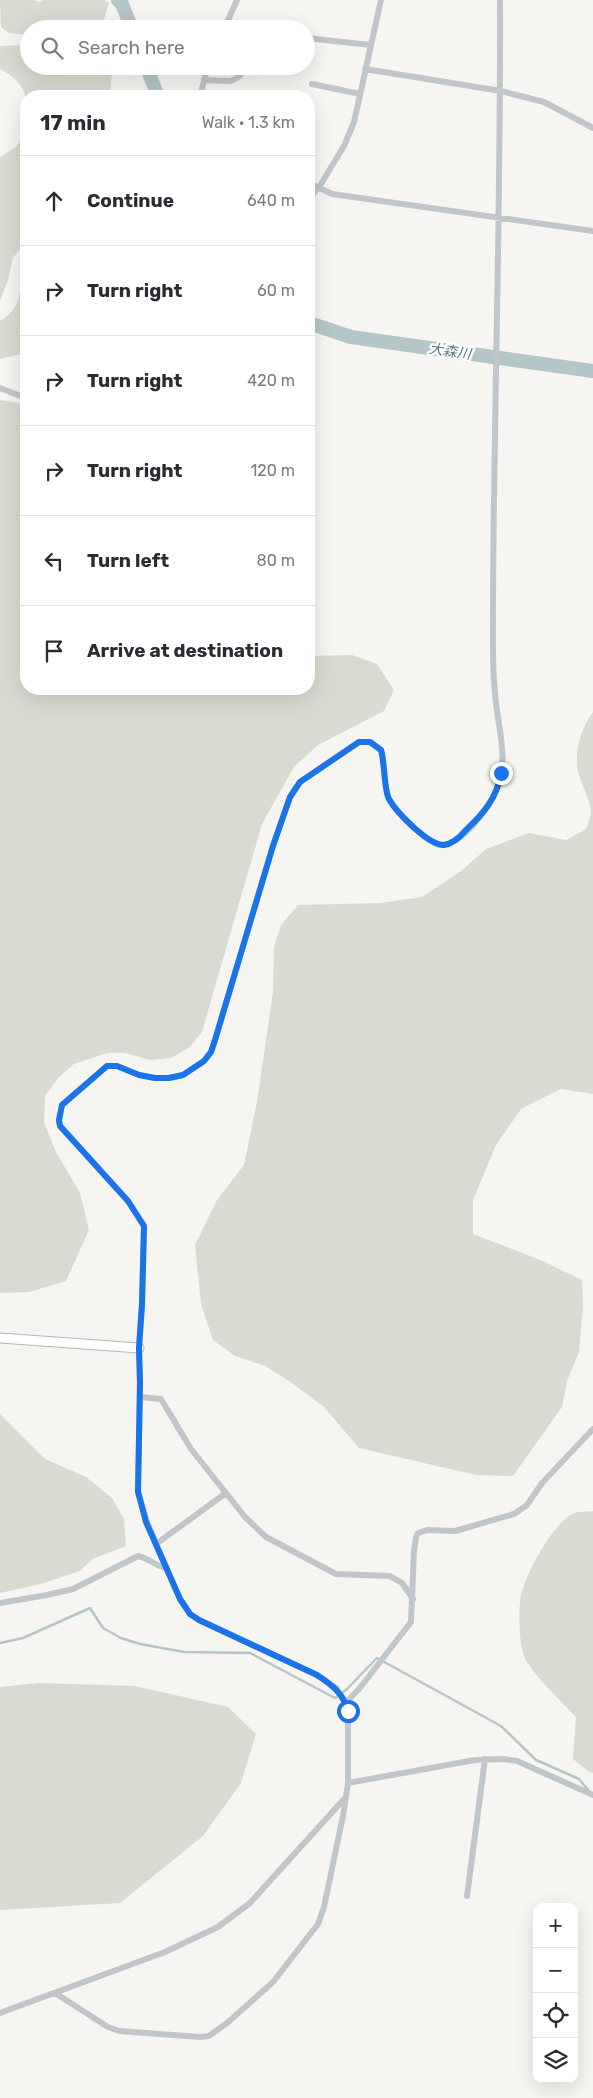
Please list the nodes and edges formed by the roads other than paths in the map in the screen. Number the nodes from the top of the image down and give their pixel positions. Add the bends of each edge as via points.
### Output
1 (238, 0) edge
2 (381, 0) edge
3 (500, 0) edge
4 (230, 20) edge
5 (315, 39) edge
6 (371, 46) junction
7 (366, 69) junction
8 (205, 75) edge
9 (240, 76) dead end
10 (204, 80) junction
11 (312, 84) dead end
12 (201, 90) edge
13 (501, 91) junction
14 (360, 94) junction
15 (593, 128) edge
16 (317, 188) junction
17 (315, 191) edge
18 (499, 217) junction
19 (593, 231) edge
20 (0, 388) edge
21 (20, 396) edge
22 (0, 1338) edge
23 (139, 1348) junction
24 (140, 1397) junction
25 (593, 1429) edge
26 (226, 1493) junction
27 (156, 1544) junction
28 (166, 1568) junction
29 (413, 1599) junction
30 (0, 1603) edge
31 (346, 1702) junction
32 (485, 1759) junction
33 (348, 1783) junction
34 (593, 1796) edge
35 (345, 1798) junction
36 (467, 1896) dead end
37 (55, 1993) junction
38 (0, 2013) edge

1 - 4 street
2 - 6 street
3 - 13 street
5 - 6 street
6 - 7 street
7 - 13 street
7 - 14 street
8 - 10 street
9 - 10 street via 231,81
10 - 12 street
11 - 14 street
13 - 15 street via 544,102
13 - 18 street
14 - 16 street via 344,146
16 - 17 street
16 - 18 street via 332,194
18 - 19 street
18 - 23 street via 493,472 493,642 502,748 499,783 488,808 456,840 438,844 420,834 388,798 383,755 377,745 359,742 316,770 300,782 290,797 211,1052 204,1061 183,1075 169,1078 139,1075 117,1066 107,1066 62,1105 60,1126 128,1201 144,1226
20 - 21 street
22 - 23 street
23 - 24 street
24 - 26 street via 161,1399 191,1449
24 - 27 street via 138,1492
25 - 29 street via 542,1483 522,1510 455,1531 418,1533 414,1551
26 - 27 street
26 - 29 street via 245,1517 272,1541 336,1574 390,1576 402,1583
27 - 28 street
28 - 30 street via 138,1556 73,1589
28 - 31 street via 190,1614 317,1675 336,1688
29 - 31 street via 410,1622
31 - 33 street
32 - 33 street
32 - 34 street via 517,1761
32 - 36 street
33 - 35 street
35 - 37 street via 250,1903 218,1927 165,1952
35 - 37 street via 318,1924 273,1982 209,2036 119,2031
37 - 38 street

